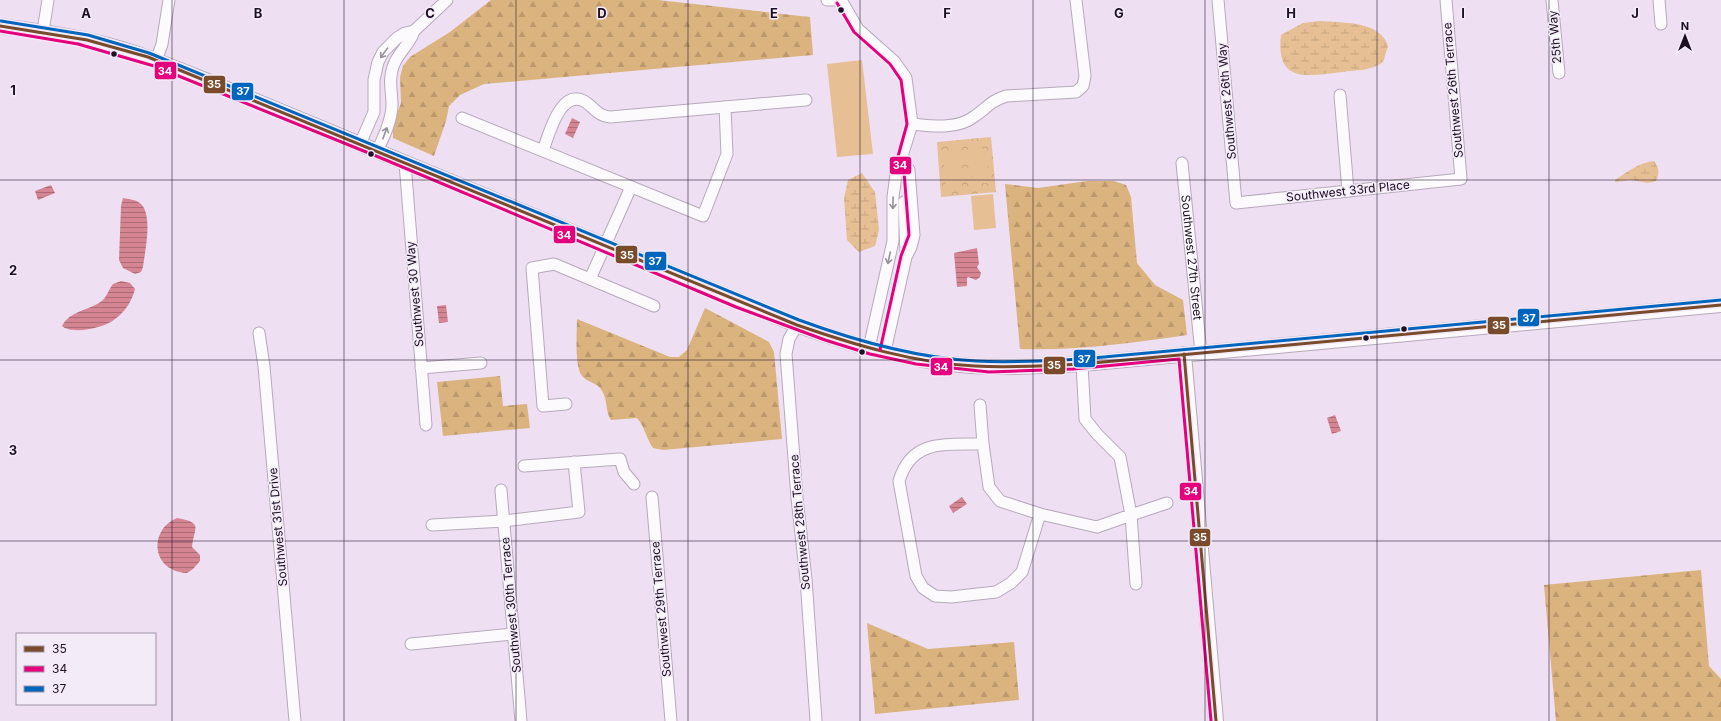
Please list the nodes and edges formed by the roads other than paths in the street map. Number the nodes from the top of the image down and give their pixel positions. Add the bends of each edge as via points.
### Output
1 (48, 0) edge
2 (169, 0) edge
3 (447, 0) edge
4 (827, 0) edge
5 (839, 0) edge
6 (1076, 0) edge
7 (1218, 0) edge
8 (1446, 0) edge
9 (1552, 0) edge
10 (1659, 0) edge
11 (1661, 24) dead end
12 (0, 26) edge
13 (43, 31) junction
14 (414, 31) junction
15 (156, 61) junction
16 (1558, 74) dead end
17 (1340, 95) dead end
18 (806, 100) dead end
19 (726, 107) junction
20 (374, 108) junction
21 (391, 114) junction
22 (462, 118) dead end
23 (912, 124) junction
24 (360, 144) junction
25 (543, 150) junction
26 (377, 151) junction
27 (902, 160) junction
28 (405, 163) junction
29 (1182, 163) dead end
30 (1461, 179) joint
31 (632, 187) junction
32 (1348, 191) junction
33 (1236, 203) joint
34 (893, 219) junction
35 (904, 219) junction
36 (604, 246) junction
37 (906, 256) junction
38 (590, 279) junction
39 (1721, 305) edge
40 (654, 306) dead end
41 (797, 325) junction
42 (259, 333) dead end
43 (869, 348) junction
44 (885, 351) junction
45 (1201, 353) junction
46 (1184, 354) junction
47 (480, 363) dead end
48 (1082, 364) junction
49 (421, 368) junction
50 (566, 404) dead end
51 (980, 405) dead end
52 (426, 425) dead end
53 (983, 444) junction
54 (574, 462) junction
55 (524, 466) dead end
56 (634, 484) dead end
57 (501, 490) dead end
58 (652, 497) dead end
59 (1168, 503) dead end
60 (1040, 514) junction
61 (1131, 515) junction
62 (504, 520) junction
63 (432, 525) dead end
64 (1136, 584) dead end
65 (513, 634) junction
66 (411, 644) dead end
67 (295, 721) edge
68 (521, 721) edge
69 (671, 721) edge
70 (816, 721) edge
71 (1216, 721) edge

1 - 13 street
2 - 15 street via 162,44
3 - 14 street
4 - 5 street
5 - 23 street via 858,29 894,61 906,78
6 - 23 street via 1085,76 1083,86 1076,92 1006,96 991,102 975,117 959,125
7 - 33 street, Southwest 26th Way
8 - 30 street, Southwest 26th Terrace
9 - 16 street, 25th Way
10 - 11 street
12 - 13 street
13 - 15 street via 108,46
14 -> 20 street via 405,33 392,43 378,62 374,80
14 - 21 street via 411,41 396,60 390,75
15 - 24 street
17 - 32 street
18 - 19 street
19 - 25 street via 610,116 598,113 583,101 570,101 560,108
19 - 31 street via 727,154 703,216
20 - 21 street
20 - 24 street
26 -> 21 street
22 - 25 street
23 - 27 street
24 - 26 street
25 - 31 street
26 - 28 street
27 -> 34 street via 896,175
27 - 35 street
27 - 37 street via 909,170 914,235
28 - 36 street
28 - 49 street, Southwest 30 Way
29 - 45 street, Southwest 27th Street
30 - 32 street, Southwest 33rd Place
31 - 36 street
32 - 33 street, Southwest 33rd Place
34 - 35 street
34 -> 43 street via 893,241
35 - 37 street
36 - 38 street
36 - 41 street
37 - 44 street
38 - 40 street
38 - 50 street via 554,264 532,268 543,406
39 - 45 street
41 - 43 street
41 - 70 street, Southwest 28th Terrace via 789,340 786,354
42 - 67 street, Southwest 31st Drive via 265,373
43 - 44 street
44 - 48 street via 959,365 1004,367
45 - 46 street
46 - 48 street
46 - 71 street
47 - 49 street
48 - 61 street via 1085,419 1120,457
49 - 52 street, Southwest 30 Way
51 - 53 street
53 - 60 street via 989,487 1000,501
53 - 60 street via 936,445 912,455 903,467 899,481 916,576 923,588 935,596 952,597 996,592 1011,583 1022,572
54 - 55 street
54 - 56 street via 620,459 624,472
54 - 62 street via 579,512
57 - 62 street, Southwest 30th Terrace
58 - 69 street, Southwest 29th Terrace
59 - 61 street
60 - 61 street via 1097,527
61 - 64 street
62 - 63 street
62 - 65 street, Southwest 30th Terrace
65 - 66 street
65 - 68 street, Southwest 30th Terrace

